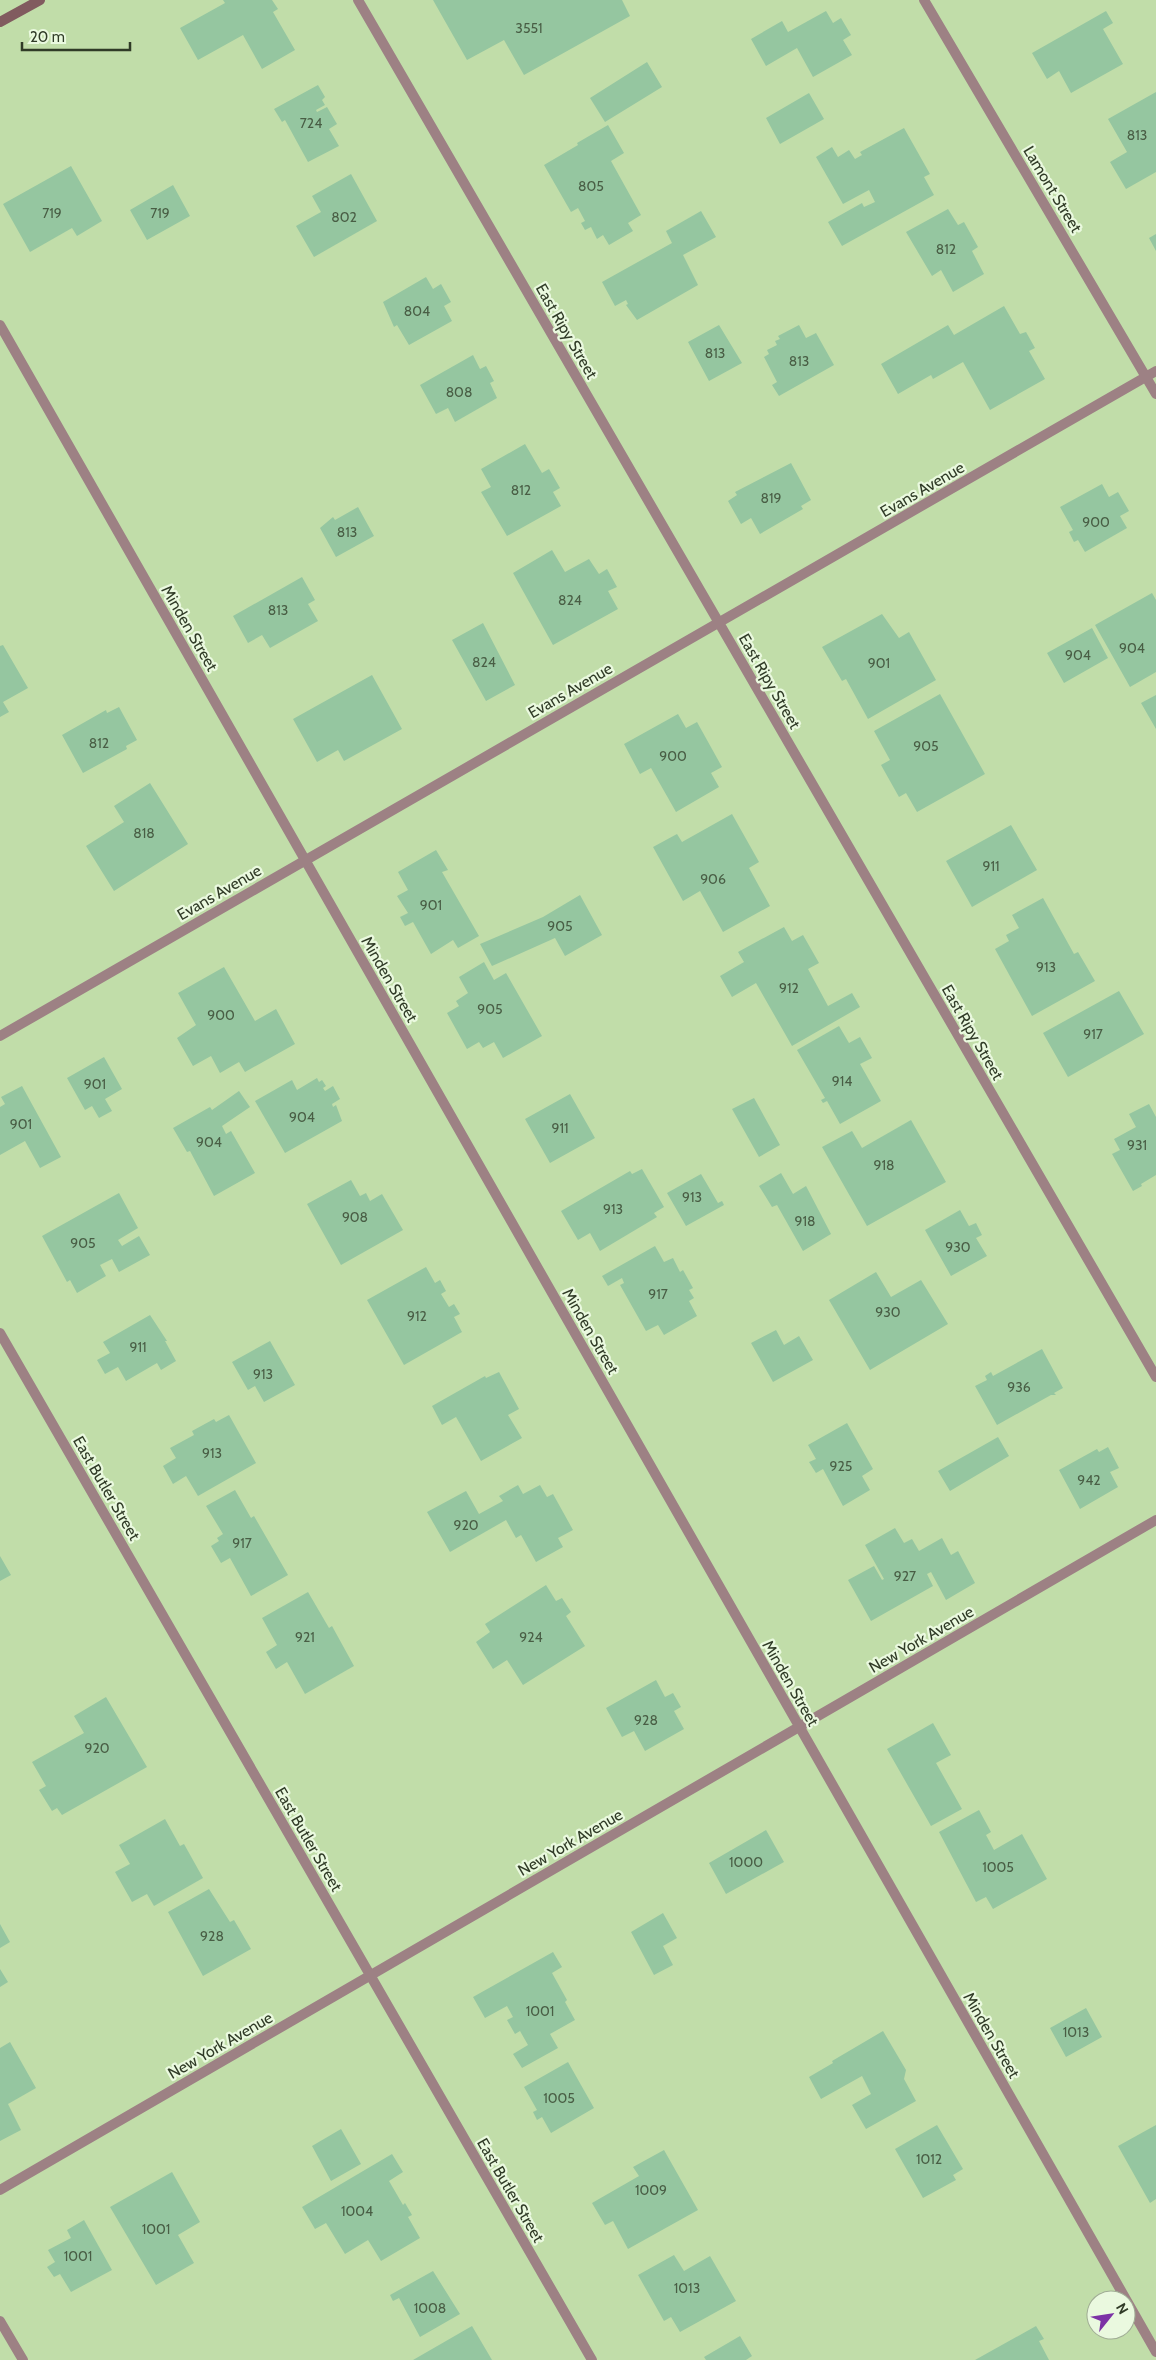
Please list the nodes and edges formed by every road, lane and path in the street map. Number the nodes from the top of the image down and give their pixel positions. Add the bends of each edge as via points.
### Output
1 (40, 0) edge
2 (358, 0) edge
3 (924, 0) edge
4 (0, 22) edge
5 (0, 325) edge
6 (1156, 371) edge
7 (1146, 377) junction
8 (1156, 394) edge
9 (719, 622) junction
10 (305, 861) junction
11 (0, 1036) edge
12 (0, 1333) edge
13 (1156, 1377) edge
14 (1156, 1520) edge
15 (799, 1727) junction
16 (370, 1975) junction
17 (0, 2190) edge
18 (0, 2321) edge
19 (1156, 2352) edge
20 (23, 2360) edge
21 (592, 2360) edge

1 - 4 main road
2 - 9 street, East Ripy Street
3 - 7 street, Lamont Street
5 - 10 street, Minden Street
6 - 7 street, Evans Avenue
7 - 8 street, Lamont Street
7 - 9 street, Evans Avenue
9 - 10 street, Evans Avenue
9 - 13 street, East Ripy Street
10 - 11 street, Evans Avenue
10 - 15 street, Minden Street
12 - 16 street, East Butler Street
14 - 15 street, New York Avenue
15 - 16 street, New York Avenue
15 - 19 street, Minden Street
16 - 17 street, New York Avenue
16 - 21 street, East Butler Street
18 - 20 street

